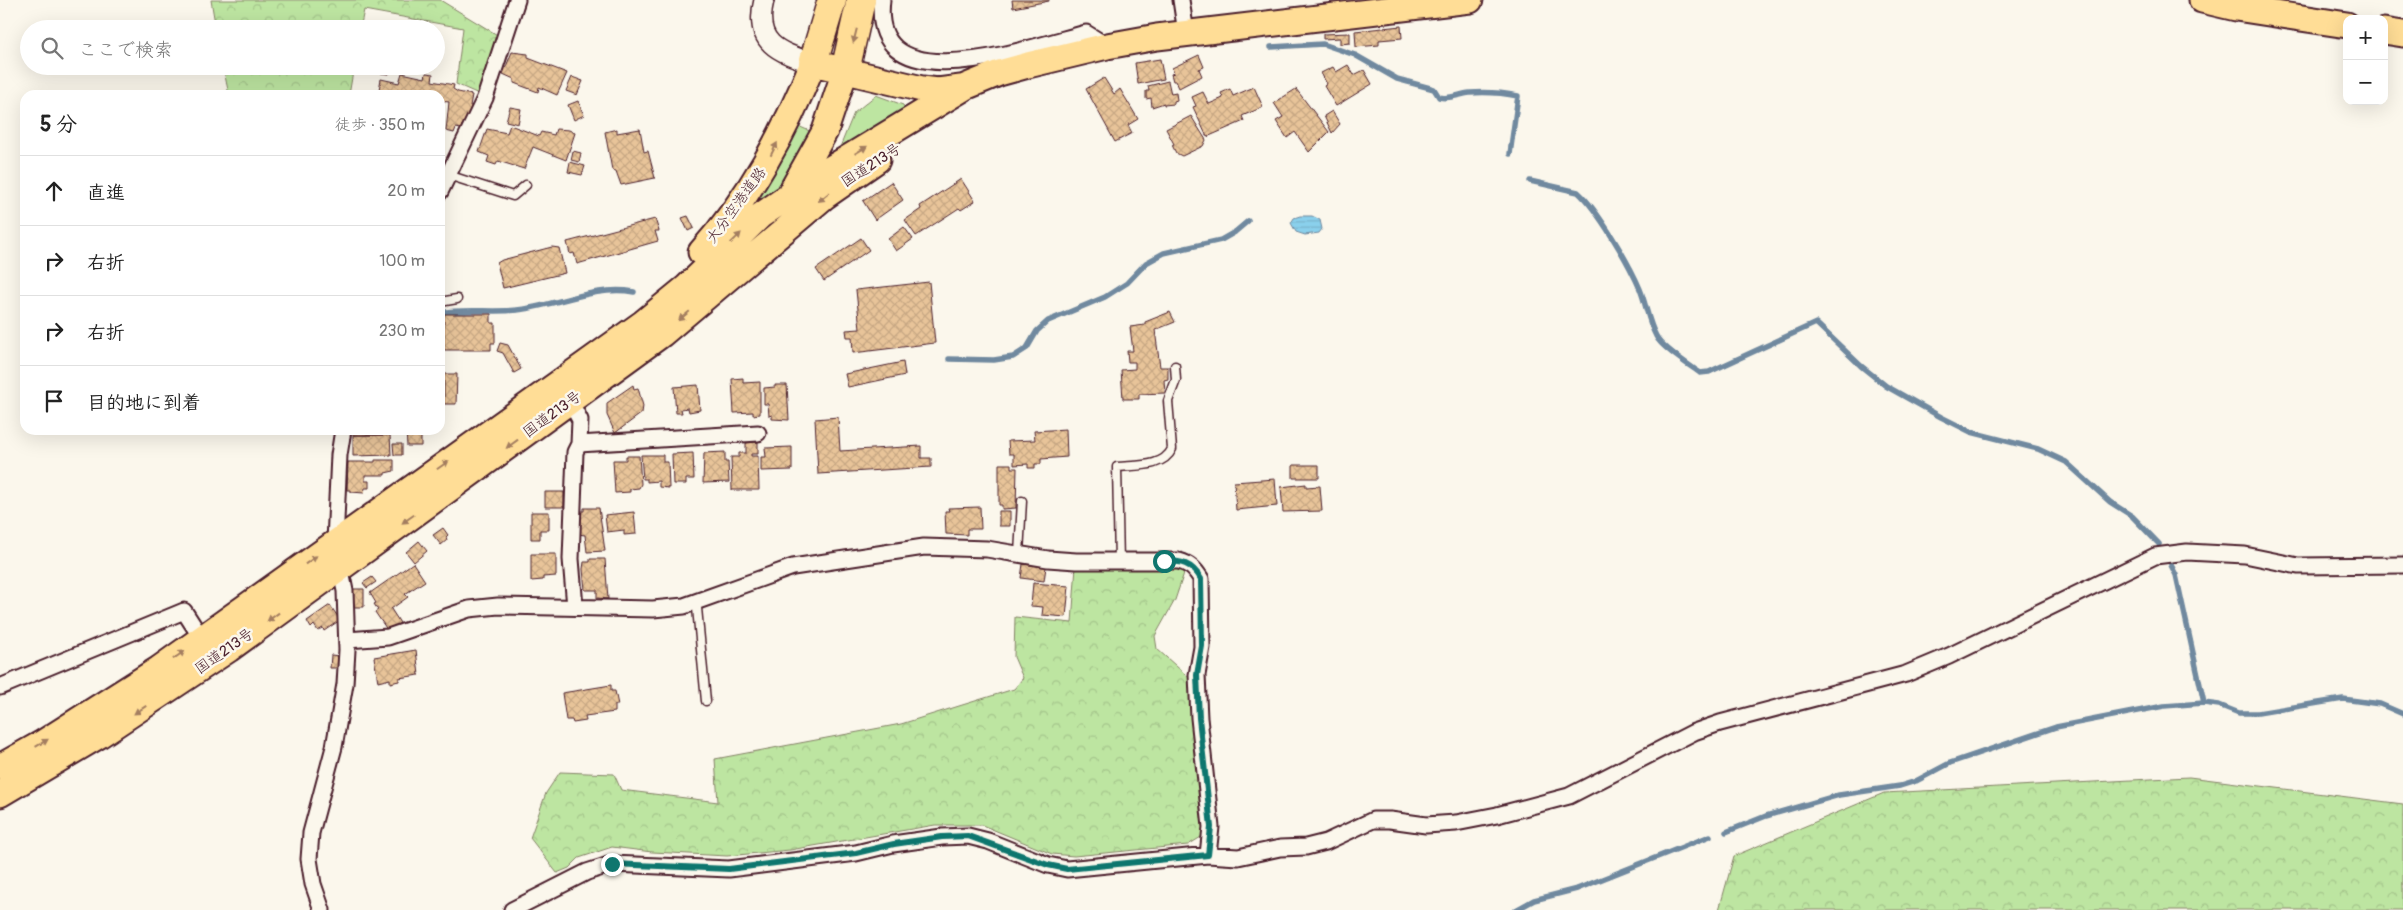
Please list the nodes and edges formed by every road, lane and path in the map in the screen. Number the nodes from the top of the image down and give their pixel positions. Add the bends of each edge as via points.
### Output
1 (517, 0) edge
2 (764, 0) edge
3 (832, 0) edge
4 (861, 0) edge
5 (882, 0) edge
6 (1181, 0) edge
7 (1470, 0) edge
8 (2202, 0) edge
9 (2343, 24) edge
10 (2388, 32) edge
11 (1186, 34) junction
12 (2403, 34) edge
13 (1107, 46) junction
14 (813, 63) junction
15 (846, 71) junction
16 (1016, 82) junction
17 (965, 87) junction
18 (929, 108) junction
19 (448, 175) junction
20 (445, 181) edge
21 (526, 185) dead end
22 (790, 194) junction
23 (720, 283) junction
24 (457, 299) dead end
25 (445, 301) edge
26 (1175, 366) dead end
27 (577, 369) junction
28 (570, 401) junction
29 (758, 433) dead end
30 (342, 435) edge
31 (579, 444) junction
32 (1022, 501) dead end
33 (335, 542) junction
34 (1020, 554) junction
35 (1119, 562) junction
36 (2403, 565) edge
37 (340, 567) junction
38 (694, 604) junction
39 (574, 607) junction
40 (202, 639) junction
41 (347, 640) junction
42 (0, 687) edge
43 (706, 701) dead end
44 (0, 767) edge
45 (0, 794) edge
46 (1208, 855) junction
47 (322, 910) edge
48 (512, 910) edge

1 - 19 street via 485,98
2 - 14 street via 761,18 768,41 783,53
3 - 14 highway, 大分空港道路
4 -> 15 highway
5 - 13 street via 881,18 885,32 904,54 916,60 950,63 1086,33
6 - 11 street
7 - 11 highway, 国道213号
8 - 9 highway
10 - 12 highway
11 - 13 highway, 国道213号
13 - 16 highway, 国道213号
13 - 17 highway, 国道213号 via 1013,69
14 - 15 highway
27 -> 14 highway, 大分空港道路 via 668,289 739,206 770,157
15 - 17 highway via 922,89 938,91
15 - 18 highway
15 - 22 highway via 825,131
16 - 18 highway via 978,90 944,109
16 -> 23 highway, 国道213号 via 980,98 849,178
17 - 18 highway, 国道213号
22 -> 18 highway, 国道213号
19 - 20 street
19 - 21 lane via 513,196
22 - 23 highway via 767,230
27 -> 22 highway, 国道213号 via 666,305 748,226
23 -> 28 highway, 国道213号 via 662,334
24 - 25 lane
26 - 35 lane via 1176,380 1168,402 1172,450 1169,456 1162,462 1117,467
33 -> 27 highway, 国道213号
28 - 31 street via 580,420
28 -> 37 highway, 国道213号
29 - 31 street
30 - 33 street
31 - 39 street via 574,452 570,559
32 - 34 lane
33 - 37 street
40 -> 33 highway, 国道213号
34 - 35 street via 1048,559
34 - 38 street via 942,546 829,560 769,574
35 - 46 street via 1179,561 1196,570 1201,579 1202,646 1197,675 1211,827
36 - 46 street via 2298,566 2245,555 2187,552 2155,556 1906,674 1694,732 1569,796 1456,823 1426,825 1374,820 1326,842 1306,847 1280,848 1238,857
37 - 41 street via 345,591
37 -> 45 highway, 国道213号 via 155,700
38 - 39 street via 653,609
38 - 43 lane
39 - 41 street via 484,607 388,637
40 - 42 street via 184,611
44 -> 40 highway, 国道213号 via 104,705
41 - 47 street via 345,684 334,747 310,833 309,859
46 - 48 street via 1067,869 968,836 942,837 856,853 729,869 612,864 587,872

